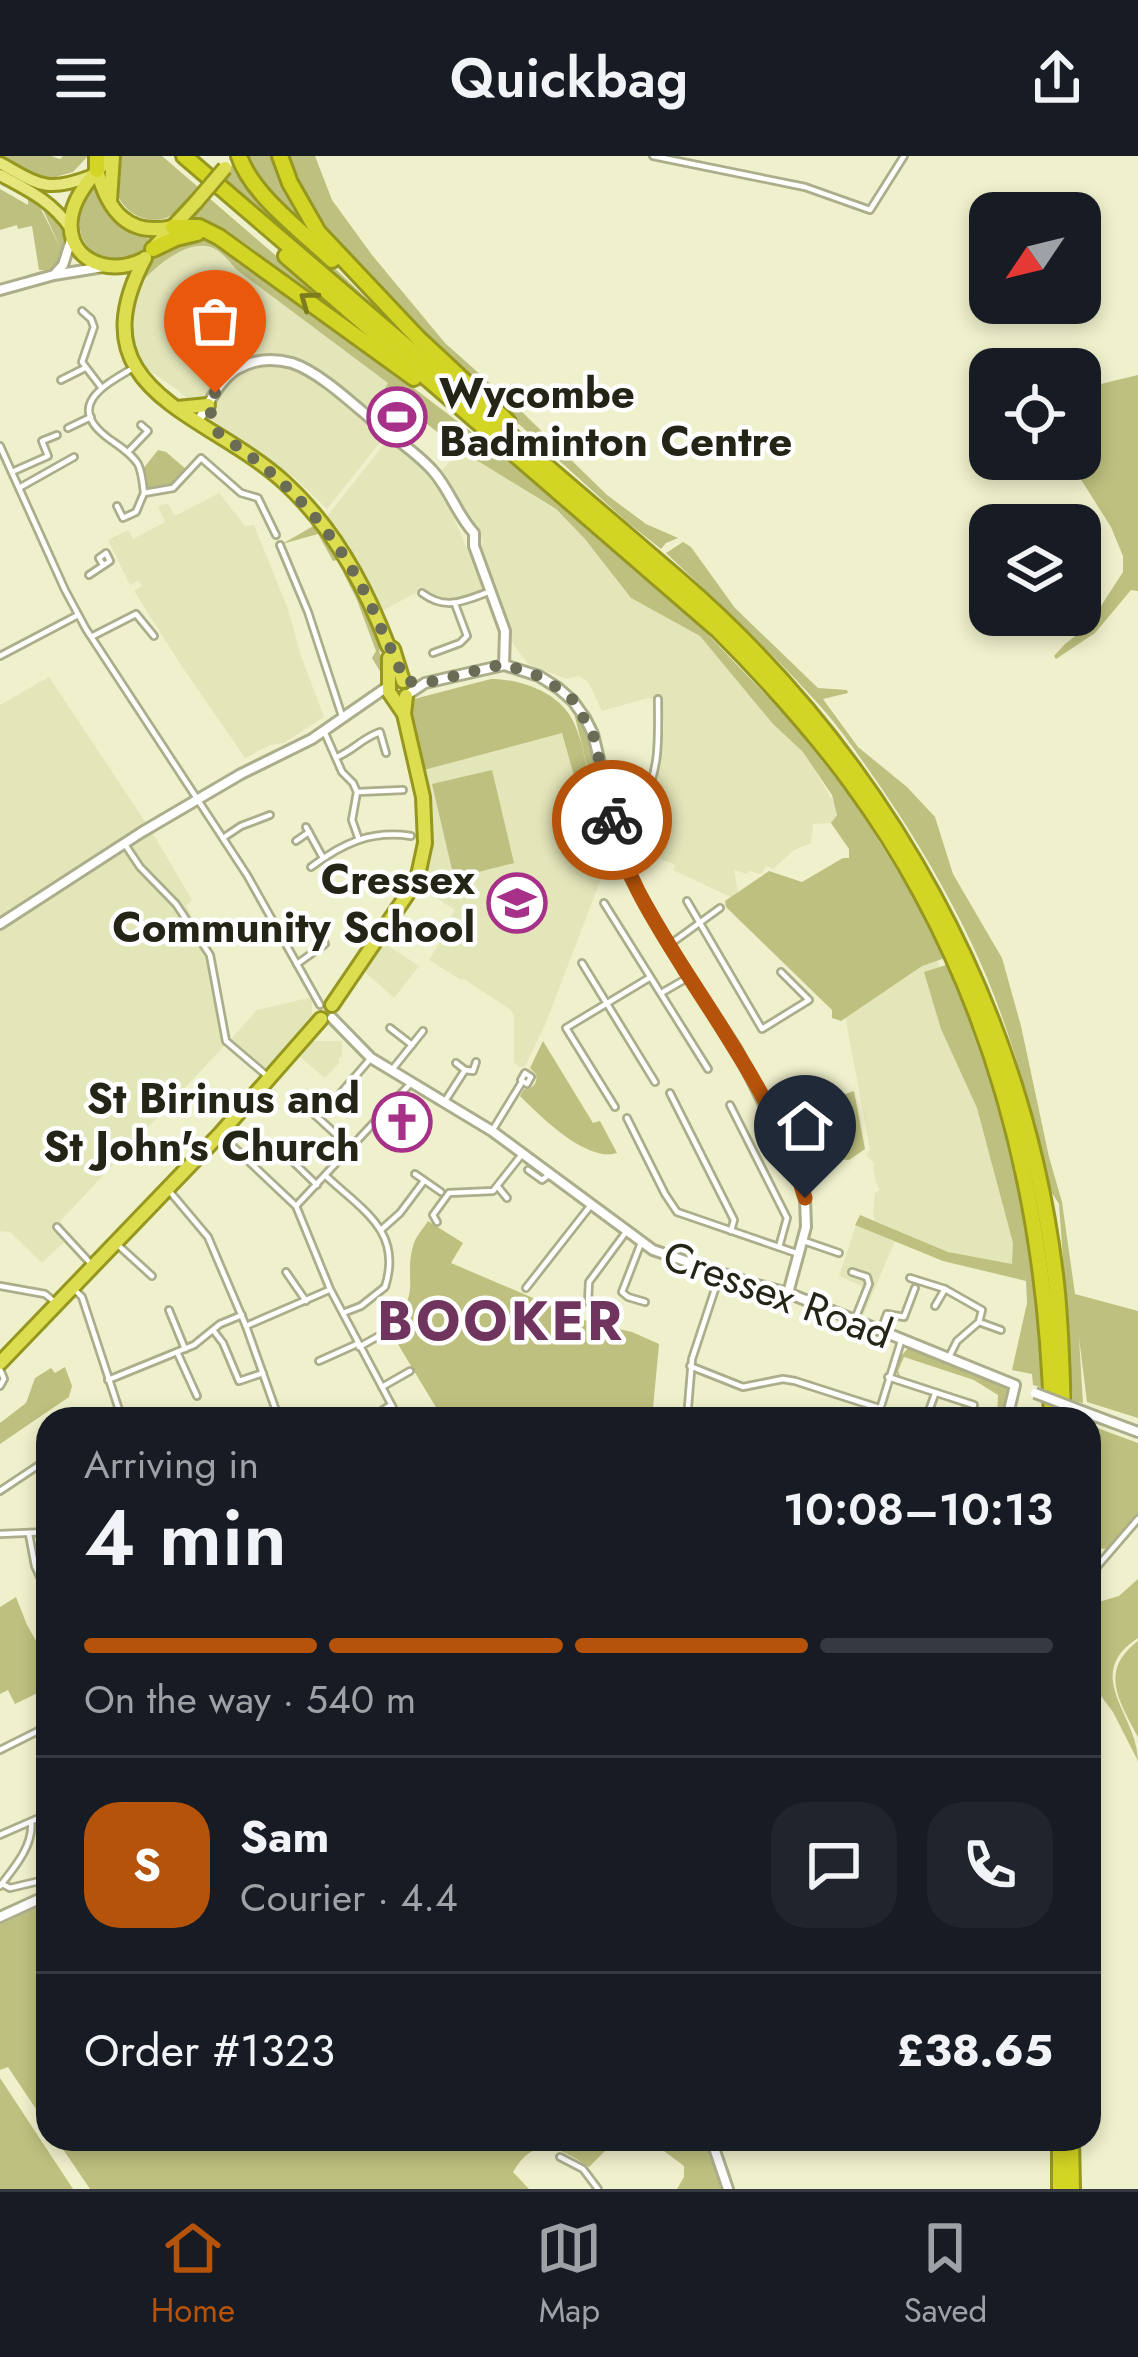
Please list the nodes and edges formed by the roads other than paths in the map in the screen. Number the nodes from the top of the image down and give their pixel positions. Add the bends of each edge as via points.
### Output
1 (112, 156) edge
2 (171, 156) edge
3 (184, 156) edge
4 (280, 156) edge
5 (653, 156) edge
6 (904, 156) edge
7 (232, 160) edge
8 (0, 163) edge
9 (96, 167) edge
10 (0, 175) edge
11 (110, 201) junction
12 (173, 227) junction
13 (71, 232) junction
14 (214, 234) junction
15 (149, 254) junction
16 (107, 267) junction
17 (54, 275) junction
18 (0, 290) edge
19 (126, 301) junction
20 (82, 311) dead end
21 (135, 367) junction
22 (85, 368) junction
23 (61, 380) dead end
24 (100, 387) junction
25 (208, 405) junction
26 (176, 408) junction
27 (91, 417) junction
28 (198, 421) junction
29 (141, 425) dead end
30 (68, 428) dead end
31 (219, 434) junction
32 (57, 435) dead end
33 (0, 446) edge
34 (128, 452) junction
35 (74, 457) dead end
36 (525, 461) junction
37 (552, 471) junction
38 (12, 472) junction
39 (19, 488) junction
40 (144, 494) junction
41 (117, 506) dead end
42 (276, 535) dead end
43 (280, 545) dead end
44 (103, 566) dead end
45 (89, 574) dead end
46 (679, 579) junction
47 (491, 592) junction
48 (422, 593) dead end
49 (455, 604) junction
50 (78, 615) junction
51 (154, 637) dead end
52 (91, 638) junction
53 (433, 653) dead end
54 (0, 656) edge
55 (504, 664) junction
56 (398, 690) junction
57 (658, 699) dead end
58 (343, 718) junction
59 (388, 730) dead end
60 (324, 731) junction
61 (380, 732) junction
62 (386, 754) dead end
63 (337, 758) junction
64 (403, 790) dead end
65 (358, 792) junction
66 (611, 792) junction
67 (197, 800) junction
68 (270, 815) dead end
69 (411, 836) dead end
70 (223, 838) junction
71 (358, 838) junction
72 (296, 841) dead end
73 (124, 843) junction
74 (323, 858) junction
75 (311, 867) dead end
76 (687, 901) dead end
77 (604, 903) dead end
78 (720, 908) dead end
79 (699, 923) junction
80 (0, 924) edge
81 (322, 936) dead end
82 (669, 945) junction
83 (582, 963) dead end
84 (297, 964) junction
85 (781, 973) dead end
86 (689, 977) junction
87 (649, 978) junction
88 (662, 992) junction
89 (606, 1002) junction
90 (326, 1012) junction
91 (390, 1028) dead end
92 (423, 1031) dead end
93 (412, 1045) junction
94 (371, 1058) junction
95 (476, 1062) dead end
96 (456, 1063) dead end
97 (708, 1069) dead end
98 (465, 1070) junction
99 (391, 1071) junction
100 (269, 1078) junction
101 (522, 1082) dead end
102 (656, 1082) dead end
103 (411, 1083) junction
104 (340, 1094) dead end
105 (670, 1094) dead end
106 (812, 1101) dead end
107 (445, 1102) junction
108 (730, 1105) dead end
109 (615, 1107) dead end
110 (315, 1115) dead end
111 (627, 1118) dead end
112 (492, 1131) junction
113 (220, 1134) junction
114 (351, 1148) junction
115 (284, 1153) dead end
116 (523, 1153) junction
117 (824, 1165) dead end
118 (528, 1170) dead end
119 (415, 1174) dead end
120 (550, 1174) junction
121 (326, 1176) junction
122 (424, 1181) junction
123 (317, 1185) junction
124 (498, 1187) junction
125 (167, 1189) junction
126 (441, 1192) dead end
127 (507, 1198) dead end
128 (592, 1205) junction
129 (296, 1206) junction
130 (437, 1222) dead end
131 (57, 1227) dead end
132 (382, 1228) junction
133 (626, 1232) junction
134 (731, 1232) junction
135 (803, 1240) junction
136 (115, 1243) junction
137 (640, 1243) junction
138 (779, 1247) junction
139 (838, 1253) dead end
140 (799, 1254) junction
141 (93, 1266) junction
142 (286, 1272) dead end
143 (852, 1272) dead end
144 (720, 1274) junction
145 (152, 1276) dead end
146 (910, 1278) dead end
147 (0, 1286) edge
148 (72, 1287) junction
149 (526, 1288) dead end
150 (915, 1288) dead end
151 (330, 1289) junction
152 (945, 1289) junction
153 (788, 1293) junction
154 (306, 1301) junction
155 (588, 1302) dead end
156 (645, 1302) dead end
157 (57, 1304) junction
158 (935, 1306) dead end
159 (169, 1310) dead end
160 (343, 1313) junction
161 (242, 1316) junction
162 (855, 1319) junction
163 (979, 1322) junction
164 (246, 1326) junction
165 (213, 1330) junction
166 (881, 1330) junction
167 (1001, 1330) dead end
168 (384, 1333) dead end
169 (902, 1338) junction
170 (358, 1346) junction
171 (181, 1350) junction
172 (950, 1358) junction
173 (320, 1361) dead end
174 (0, 1366) edge
175 (690, 1366) junction
176 (410, 1371) dead end
177 (263, 1373) junction
178 (889, 1377) junction
179 (109, 1380) junction
180 (0, 1386) edge
181 (382, 1387) junction
182 (1035, 1393) dead end
183 (935, 1394) junction
184 (197, 1396) dead end
185 (391, 1405) joint
186 (974, 1405) dead end
187 (117, 1407) edge
188 (276, 1407) edge
189 (388, 1407) edge
190 (688, 1407) edge
191 (876, 1407) edge
192 (879, 1407) edge
193 (930, 1407) edge
194 (1010, 1407) edge
195 (1051, 1407) edge
196 (1062, 1407) edge
197 (1072, 1407) edge
198 (1101, 1418) edge
199 (1138, 1432) edge
200 (36, 1467) edge
201 (0, 1491) edge
202 (1138, 1519) edge
203 (36, 1533) edge
204 (0, 1534) edge
205 (29, 1534) junction
206 (1101, 1562) edge
207 (36, 1569) edge
208 (36, 1732) edge
209 (0, 1750) edge
210 (36, 1820) edge
211 (31, 1822) junction
212 (0, 1835) edge
213 (36, 1882) edge
214 (1, 1885) edge
215 (36, 1900) edge
216 (0, 1917) edge
217 (715, 2151) edge
218 (1060, 2151) edge
219 (1071, 2151) edge
220 (560, 2157) dead end
221 (598, 2189) edge
222 (728, 2189) edge
223 (1060, 2189) edge
224 (1072, 2189) edge

1 - 9 highway
1 - 11 highway
2 - 36 highway
3 - 37 highway
4 - 46 highway via 302,209 350,269
5 - 6 street via 805,187 870,210
7 - 12 highway, bridge
7 - 37 highway
8 - 9 main road via 49,186 66,186
9 - 11 highway
9 - 13 highway via 74,205
10 - 13 main road via 58,210
11 - 12 highway via 134,227
12 - 14 highway
12 - 15 highway
13 - 16 highway via 86,256
13 - 17 street
14 - 15 highway via 189,234
36 -> 14 highway
15 - 16 highway
15 - 19 highway
16 - 17 street
16 - 19 highway
17 - 18 street
19 - 21 highway via 124,335
20 - 22 street via 94,327
21 - 24 street
21 - 26 highway
22 - 23 street
22 - 24 street
24 - 27 street
25 - 26 highway
25 - 28 street
25 - 31 highway
25 - 47 street via 244,366 268,360 302,368 430,466 474,533
26 - 28 highway
27 - 30 street
27 - 34 street
28 - 31 highway
29 - 34 street via 148,430
31 - 56 highway via 321,521 361,582
32 - 38 street via 42,441 48,456
33 - 38 street, Cressex Road
34 - 40 street
35 - 39 street
36 - 195 highway via 781,694 913,879 986,1038 1020,1147 1048,1324
37 - 46 highway
38 - 39 street, Cressex Road
39 - 50 street, Cressex Road
40 - 41 street via 123,518
40 - 42 street via 173,488 199,456 241,493 259,498
43 - 58 street
44 - 45 street
46 - 196 highway via 826,731 897,829 968,962 1000,1041 1038,1180 1055,1281
47 - 49 street
47 - 55 street via 505,631
48 - 49 street
49 - 53 street via 467,636
50 - 52 street, Cressex Road
50 - 54 street
51 - 52 street via 138,612
52 - 67 street, Cressex Road
55 - 56 street
55 - 66 street via 573,700
56 - 58 street
56 - 90 highway via 423,797 417,880
57 - 66 street via 658,758 643,800
58 - 60 street
59 - 61 street
60 - 63 street
60 - 67 street
61 - 62 street
61 - 63 street
63 - 65 street
64 - 65 street
65 - 71 street
66 - 82 street via 629,875
67 - 70 street, Cressex Road
67 - 73 street
68 - 70 street
69 - 71 street
70 - 84 street, Cressex Road
71 - 74 street
72 - 74 street via 308,830
73 - 80 street
73 - 100 street via 210,955 226,1040
74 - 75 street
76 - 79 street
77 - 87 street
78 - 79 street
79 - 82 street
79 - 85 street via 762,1029 811,999
81 - 84 street via 325,944
82 - 86 street
83 - 89 street
84 - 90 street, Cressex Road
86 - 88 street
86 - 135 street via 799,1174
87 - 88 street
87 - 89 street
88 - 97 street
89 - 102 street
89 - 109 street via 566,1028
90 - 94 street, Cressex Road
90 - 100 highway
91 - 93 street
92 - 93 street
93 - 99 street
94 - 99 street, Cressex Road
94 - 104 street
95 - 98 street
96 - 98 street
98 - 107 street
99 - 103 street, Cressex Road
100 - 113 highway
101 - 112 street
103 - 107 street, Cressex Road
103 - 114 street
105 - 134 street via 734,1220
106 - 117 street via 822,1106
107 - 112 street, Cressex Road
108 - 138 street via 787,1218
110 - 114 street
111 - 134 street via 673,1207
112 - 116 street, Cressex Road
113 - 125 highway
113 - 129 street
114 - 121 street
115 - 123 street
116 - 120 street, Cressex Road
116 - 124 street
118 - 120 street via 542,1180
119 - 122 street
120 - 128 street, Cressex Road
121 - 123 street
121 - 132 street
122 - 126 street
122 - 132 street
123 - 129 street
124 - 127 street
124 - 130 street via 448,1193
125 - 136 highway
125 - 161 street via 208,1237
128 - 133 street, Cressex Road
128 - 149 street
129 - 151 street
131 - 141 street
132 - 160 street via 391,1252 385,1287
133 - 137 street, Cressex Road
133 - 155 street via 589,1282
134 - 138 street
135 - 139 street
135 - 140 street
136 - 141 highway
136 - 145 street
137 - 144 street, Cressex Road
137 - 156 street via 622,1292
138 - 140 street
140 - 153 street
141 - 148 highway
142 - 154 street
143 - 162 street via 869,1284
144 - 153 street, Cressex Road
144 - 175 street
146 - 152 street
147 - 157 street
148 - 157 highway
148 - 179 street
150 - 166 street via 904,1318 887,1315
151 - 154 street
151 - 160 street
152 - 158 street
152 - 163 street via 980,1308
153 - 162 street, Cressex Road
154 - 164 street
157 - 174 highway
159 - 171 street
160 - 170 street
161 - 164 street
161 - 165 street
162 - 166 street, Cressex Road
163 - 167 street
163 - 172 street
164 - 177 street
165 - 171 street
165 - 177 street via 239,1382
166 - 169 street, Cressex Road
168 - 170 street
169 - 172 street, Cressex Road
169 - 178 street
170 - 173 street
170 - 181 street
171 - 179 street
171 - 184 street
172 - 194 street, Cressex Road via 1015,1385
174 - 180 street
175 - 190 street
175 - 191 street via 742,1387 783,1379
176 - 181 street
177 - 188 street
178 - 183 street
178 - 192 street
179 - 187 street
181 - 185 street
182 - 197 street, bridge
183 - 186 street
183 - 193 street
185 - 189 street
198 - 199 street, bridge
200 - 201 street
202 - 206 street
203 - 205 street
204 - 205 street
205 - 207 street
208 - 209 street
210 - 211 street
211 - 212 street
211 - 214 street via 21,1857
213 - 214 street
215 - 216 street
217 - 222 street
218 - 223 highway
219 - 224 highway
220 - 221 street

